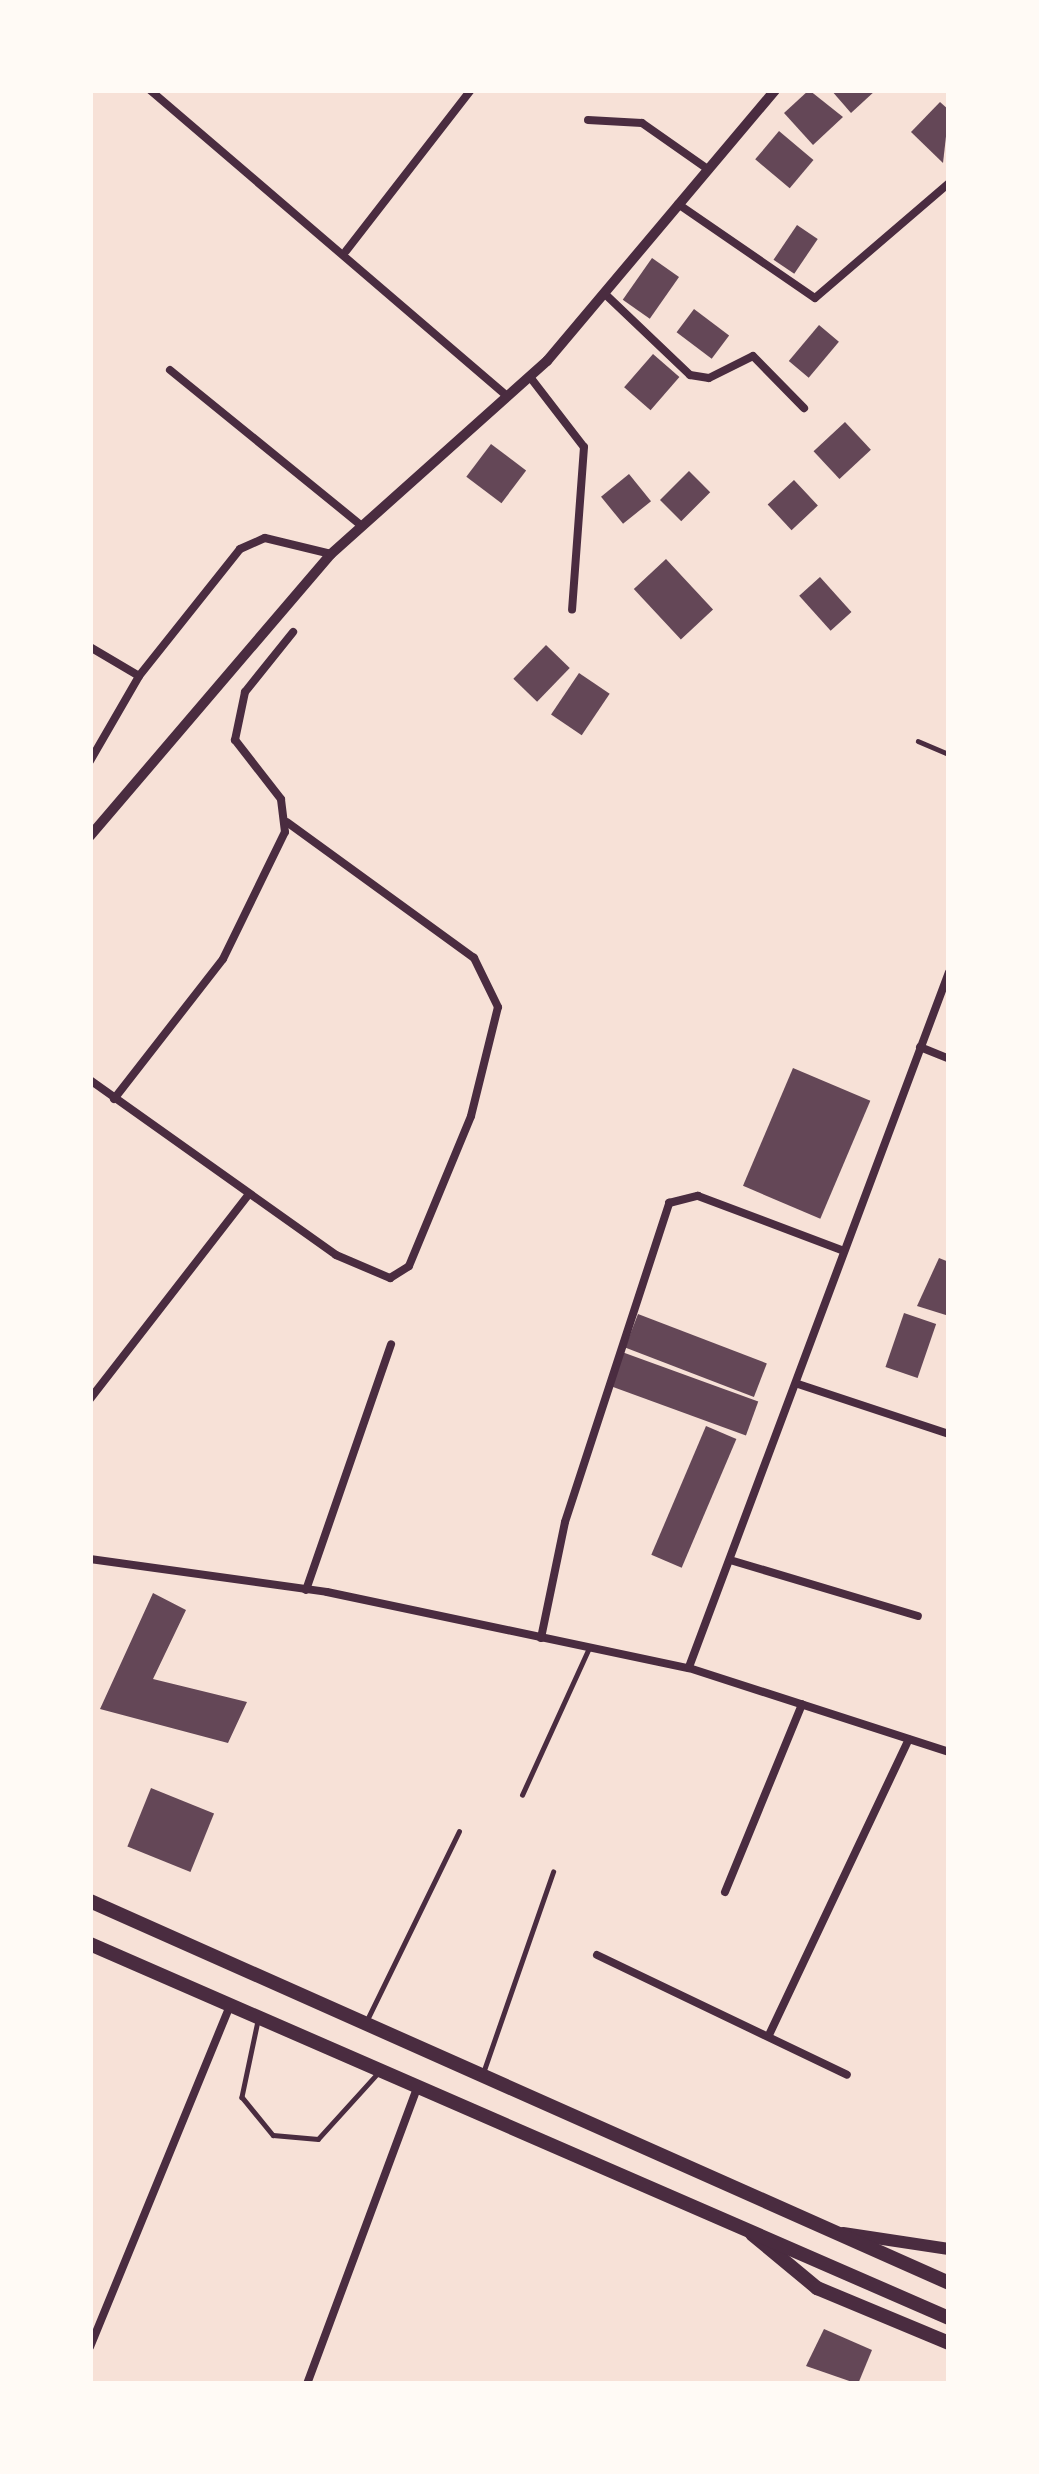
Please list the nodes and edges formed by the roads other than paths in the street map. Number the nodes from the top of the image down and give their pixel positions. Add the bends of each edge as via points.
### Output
1 (150, 90) edge
2 (471, 90) edge
3 (775, 90) edge
4 (588, 119) dead end
5 (706, 168) junction
6 (948, 188) edge
7 (677, 203) junction
8 (346, 251) junction
9 (604, 293) junction
10 (170, 370) dead end
11 (530, 377) junction
12 (507, 396) junction
13 (804, 408) dead end
14 (362, 526) junction
15 (331, 554) junction
16 (572, 610) dead end
17 (293, 632) dead end
18 (90, 647) edge
19 (139, 676) junction
20 (918, 741) dead end
21 (949, 754) edge
22 (90, 761) edge
23 (287, 822) junction
24 (90, 836) edge
25 (949, 972) edge
26 (920, 1047) junction
27 (949, 1059) edge
28 (90, 1080) edge
29 (114, 1099) junction
30 (248, 1195) junction
31 (844, 1251) junction
32 (391, 1344) dead end
33 (798, 1384) junction
34 (90, 1399) edge
35 (949, 1434) edge
36 (90, 1559) edge
37 (730, 1560) junction
38 (306, 1590) junction
39 (918, 1616) dead end
40 (541, 1638) junction
41 (589, 1648) junction
42 (688, 1668) junction
43 (802, 1705) junction
44 (909, 1738) junction
45 (949, 1752) edge
46 (522, 1795) dead end
47 (459, 1831) dead end
48 (553, 1873) dead end
49 (725, 1892) dead end
50 (90, 1901) edge
51 (90, 1910) edge
52 (90, 1944) edge
53 (597, 1955) dead end
54 (209, 1956) junction
55 (232, 2003) junction
56 (259, 2015) junction
57 (363, 2027) junction
58 (769, 2035) junction
59 (382, 2068) junction
60 (847, 2075) dead end
61 (481, 2079) junction
62 (418, 2083) junction
63 (744, 2227) junction
64 (840, 2233) junction
65 (949, 2248) edge
66 (949, 2283) edge
67 (949, 2318) edge
68 (949, 2343) edge
69 (90, 2347) edge
70 (307, 2384) edge

1 - 8 street
2 - 8 street
3 - 5 street
4 - 5 street via 642,123
5 - 7 street
6 - 7 street via 815,298
7 - 9 street
8 - 12 street
9 - 11 street
9 - 13 street via 690,375 709,378 753,356
10 - 14 street
11 - 12 street
11 - 16 street via 584,447
12 - 14 street
14 - 15 street
15 - 19 street via 279,538 246,544
15 - 24 street
17 - 23 street via 245,692 235,740
18 - 19 street
19 - 22 street
20 - 21 lane
23 - 29 street via 223,958
23 - 30 street via 474,958 500,1023 446,1185 401,1275 336,1255
25 - 26 street
26 - 27 street
26 - 31 street
28 - 29 street
29 - 30 street
30 - 34 street
31 - 33 street
31 - 40 street via 698,1196 669,1203 565,1522
32 - 38 street
33 - 35 street
33 - 37 street
36 - 38 street
37 - 39 street
37 - 42 street
38 - 40 street
40 - 41 street
41 - 42 street
41 - 46 lane
42 - 43 street
43 - 44 street
43 - 49 street
44 - 45 street
44 - 58 street
47 - 57 lane
48 - 61 lane
50 - 54 main road
51 - 54 main road
52 - 55 main road
53 - 58 street
54 - 57 main road
55 - 56 main road
55 - 69 street
56 - 59 main road
56 - 59 lane via 242,2097 272,2135 318,2139
57 - 61 main road
58 - 60 street
59 - 62 main road
61 - 64 main road
62 - 63 main road
62 - 70 street
63 - 67 main road
63 - 68 main road via 817,2288
64 - 65 main road
64 - 66 main road

